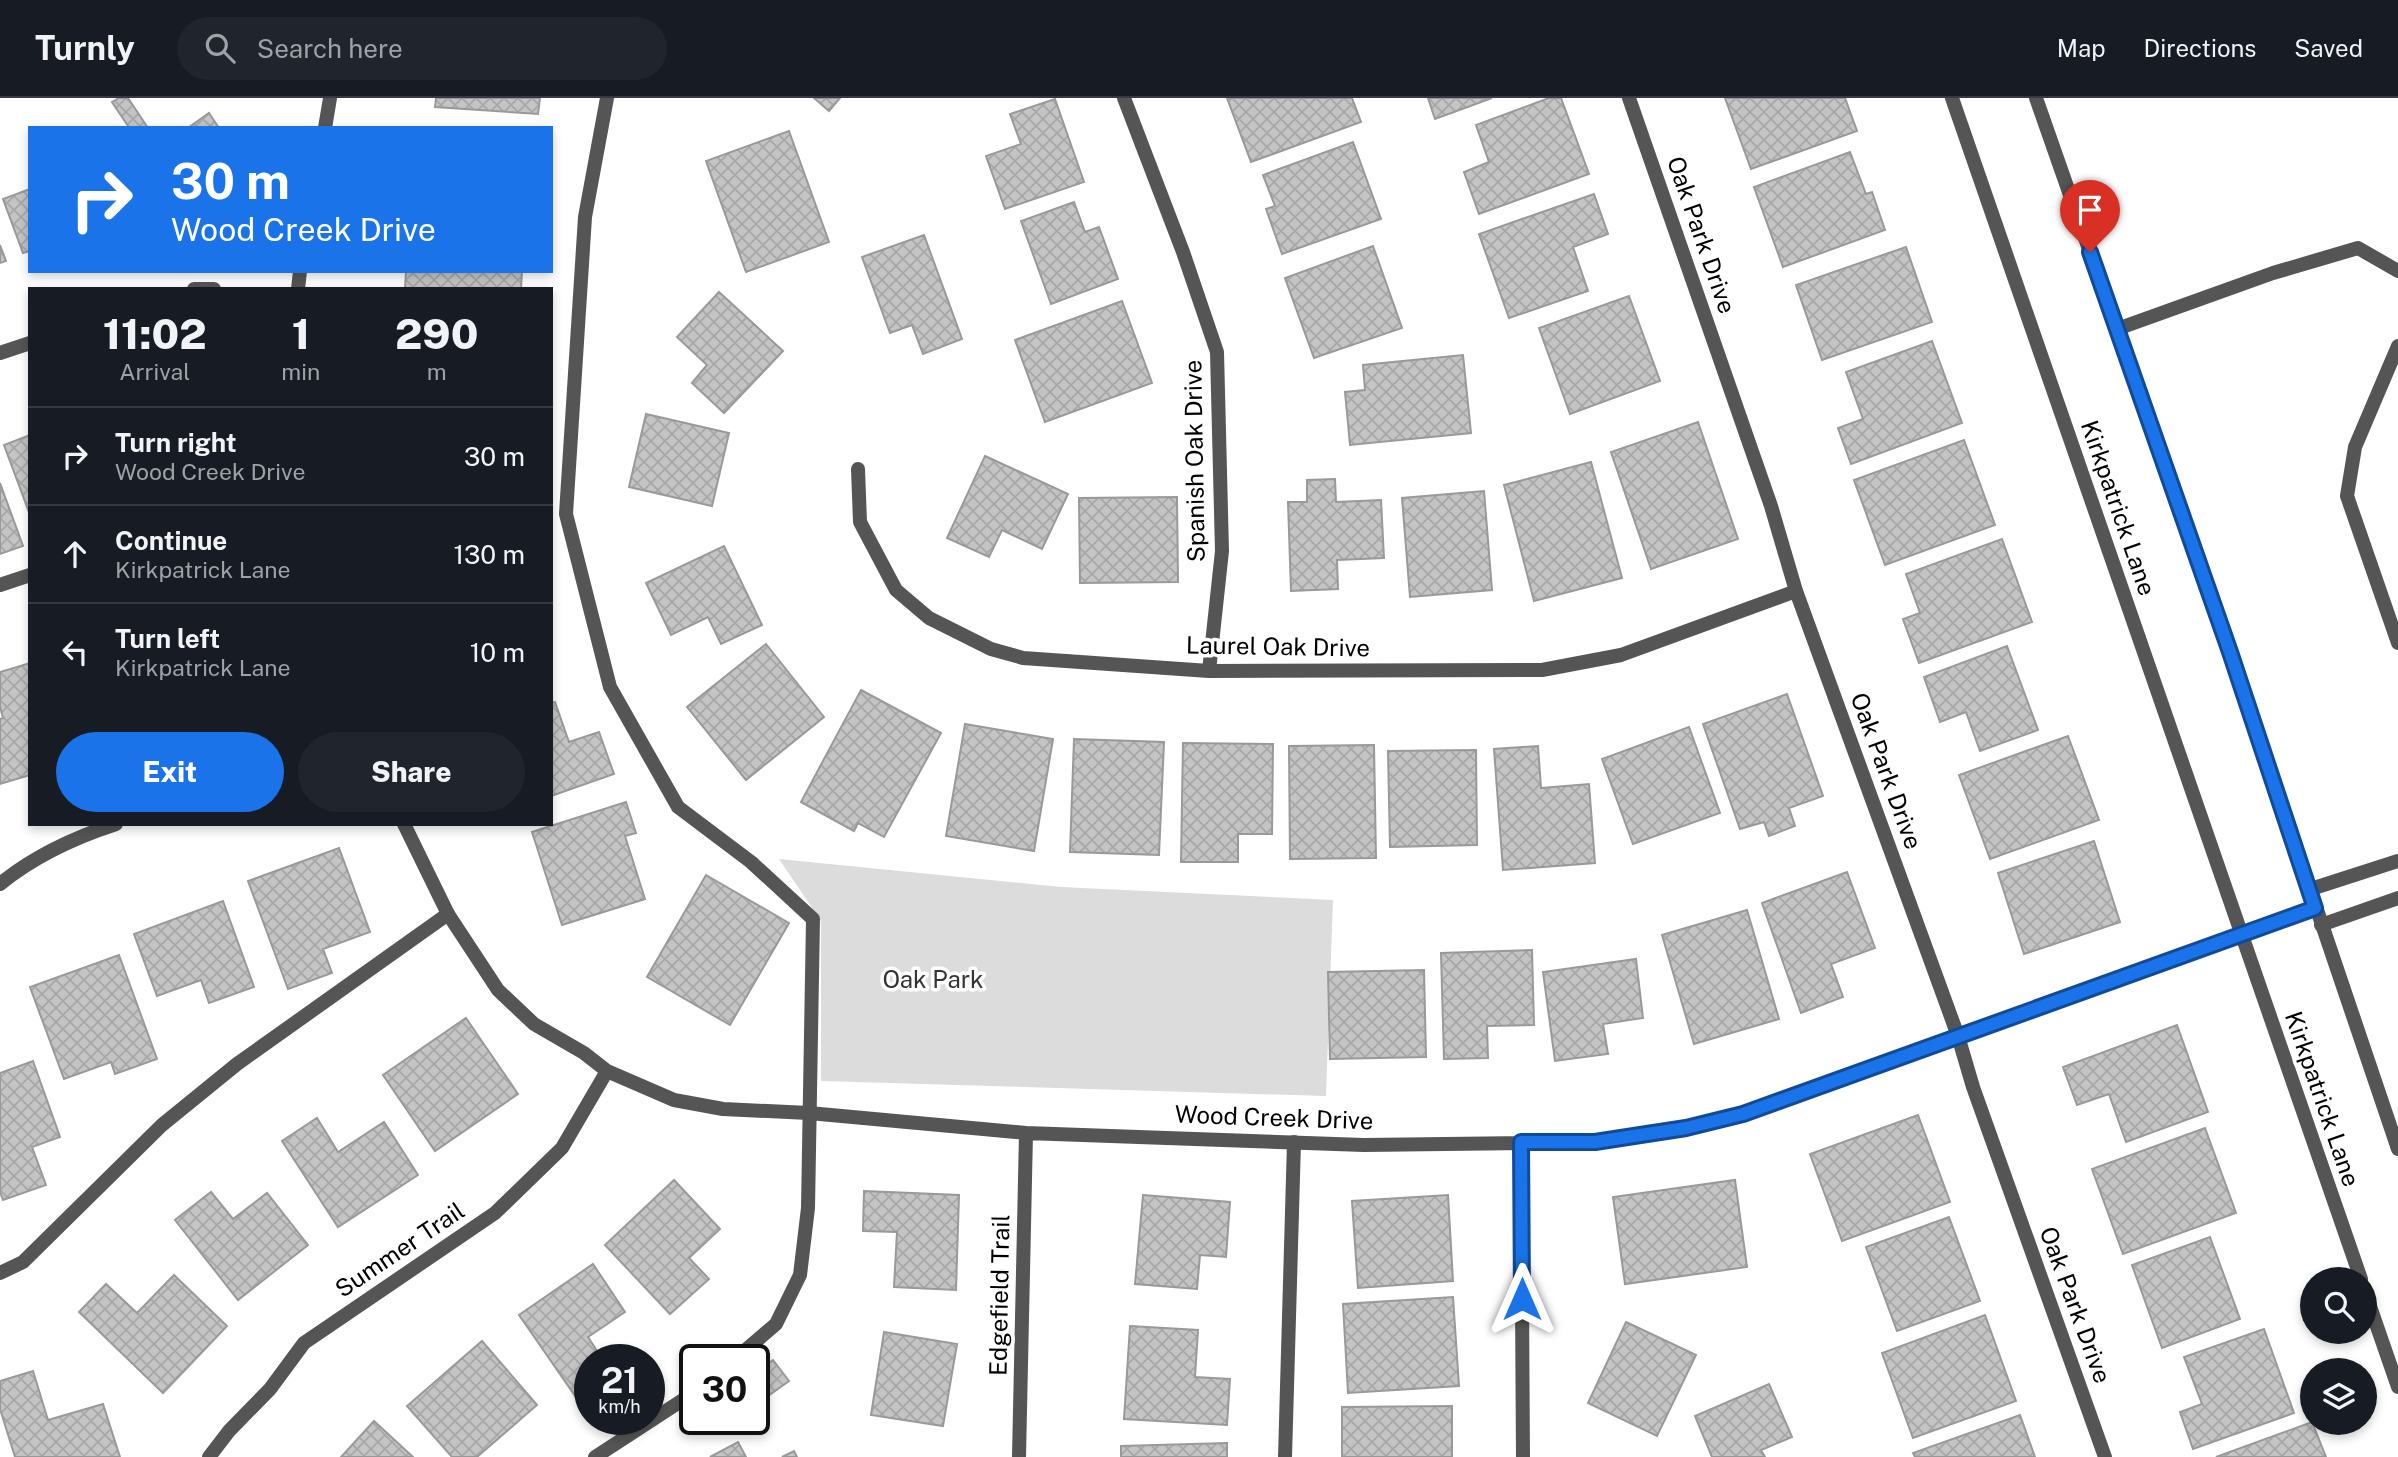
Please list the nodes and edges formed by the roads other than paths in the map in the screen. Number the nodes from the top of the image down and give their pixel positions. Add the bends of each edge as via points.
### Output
1 (330, 98) edge
2 (607, 98) edge
3 (1124, 98) edge
4 (1629, 98) edge
5 (1952, 98) edge
6 (2036, 98) edge
7 (325, 126) edge
8 (2398, 271) edge
9 (2117, 329) junction
10 (28, 344) edge
11 (2398, 346) edge
12 (0, 353) edge
13 (858, 469) dead end
14 (28, 576) edge
15 (0, 586) edge
16 (1796, 591) junction
17 (2398, 643) edge
18 (1209, 671) junction
19 (110, 826) edge
20 (405, 826) edge
21 (2398, 861) edge
22 (0, 884) edge
23 (2311, 889) junction
24 (2398, 898) edge
25 (2315, 908) junction
26 (448, 914) junction
27 (2322, 926) junction
28 (2241, 933) junction
29 (1958, 1036) junction
30 (607, 1071) junction
31 (809, 1113) junction
32 (1026, 1133) junction
33 (1294, 1142) junction
34 (1521, 1142) junction
35 (2398, 1149) edge
36 (2357, 1267) edge
37 (0, 1273) edge
38 (2377, 1326) edge
39 (753, 1344) edge
40 (2398, 1387) edge
41 (679, 1402) edge
42 (209, 1457) edge
43 (595, 1457) edge
44 (1019, 1457) edge
45 (1285, 1457) edge
46 (1523, 1457) edge
47 (2105, 1457) edge

1 - 7 street
2 - 31 street via 585,217 566,514 610,687 678,807 751,862 813,919
3 - 18 street, Spanish Oak Drive via 1217,352 1222,551
4 - 16 street, Oak Park Drive via 1771,506
5 - 28 street, Kirkpatrick Lane
6 - 9 street
8 - 9 street via 2358,248
9 - 23 street
10 - 12 street
11 - 17 street via 2354,447 2347,496
13 - 18 street, Laurel Oak Drive via 860,522 896,590 929,618 991,649 1023,658
14 - 15 street
16 - 18 street, Laurel Oak Drive via 1621,655 1542,670
16 - 29 street, Oak Park Drive
19 - 22 street via 17,870
20 - 26 street, Wood Creek Drive
21 - 23 street
23 - 25 street
24 - 27 street
25 - 27 street
25 - 28 street
26 - 30 street, Wood Creek Drive via 498,990 534,1024
26 - 37 street via 237,1064 162,1125 23,1262
27 - 35 street
28 - 29 street, Wood Creek Drive
28 - 36 street, Kirkpatrick Lane
29 - 34 street, Wood Creek Drive via 1743,1114 1686,1128 1595,1142
29 - 47 street, Oak Park Drive
30 - 31 street, Wood Creek Drive via 674,1100 723,1109
30 - 42 street, Summer Trail via 562,1148 495,1213 304,1343
31 - 32 street, Wood Creek Drive
31 - 39 street via 800,1275 776,1324
32 - 33 street, Wood Creek Drive
32 - 44 street, Edgefield Trail
33 - 34 street, Wood Creek Drive
33 - 45 street
34 - 46 street
38 - 40 street
41 - 43 street

